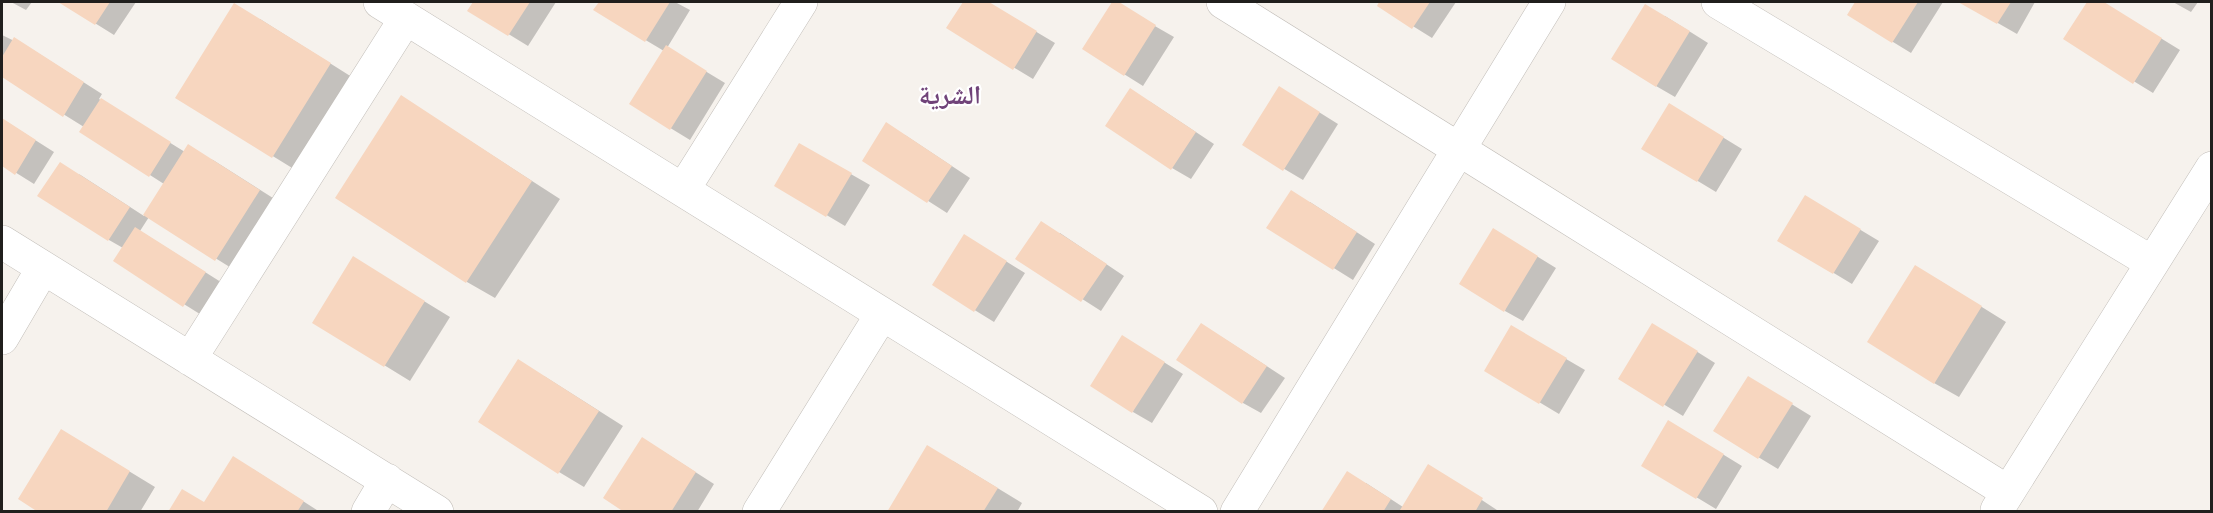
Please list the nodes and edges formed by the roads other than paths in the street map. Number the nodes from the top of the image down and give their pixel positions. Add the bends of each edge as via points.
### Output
1 (801, 2) edge
2 (1223, 2) edge
3 (1550, 2) edge
4 (1718, 2) edge
5 (393, 10) edge
6 (1458, 148) junction
7 (2211, 168) edge
8 (682, 190) junction
9 (2, 242) edge
10 (2151, 261) junction
11 (44, 268) junction
12 (882, 314) junction
13 (2, 338) edge
14 (190, 359) junction
15 (387, 480) junction
16 (2002, 502) edge
17 (368, 512) edge
18 (437, 512) edge
19 (759, 512) edge
20 (1201, 512) edge
21 (1237, 512) edge

1 - 8 street
2 - 6 street
3 - 6 street
4 - 10 street
5 - 8 street
5 - 14 street
6 - 16 street
6 - 21 street
7 - 10 street
8 - 12 street
9 - 11 street
10 - 16 street
11 - 13 street
11 - 14 street
12 - 19 street
12 - 20 street
14 - 15 street
15 - 17 street
15 - 18 street

